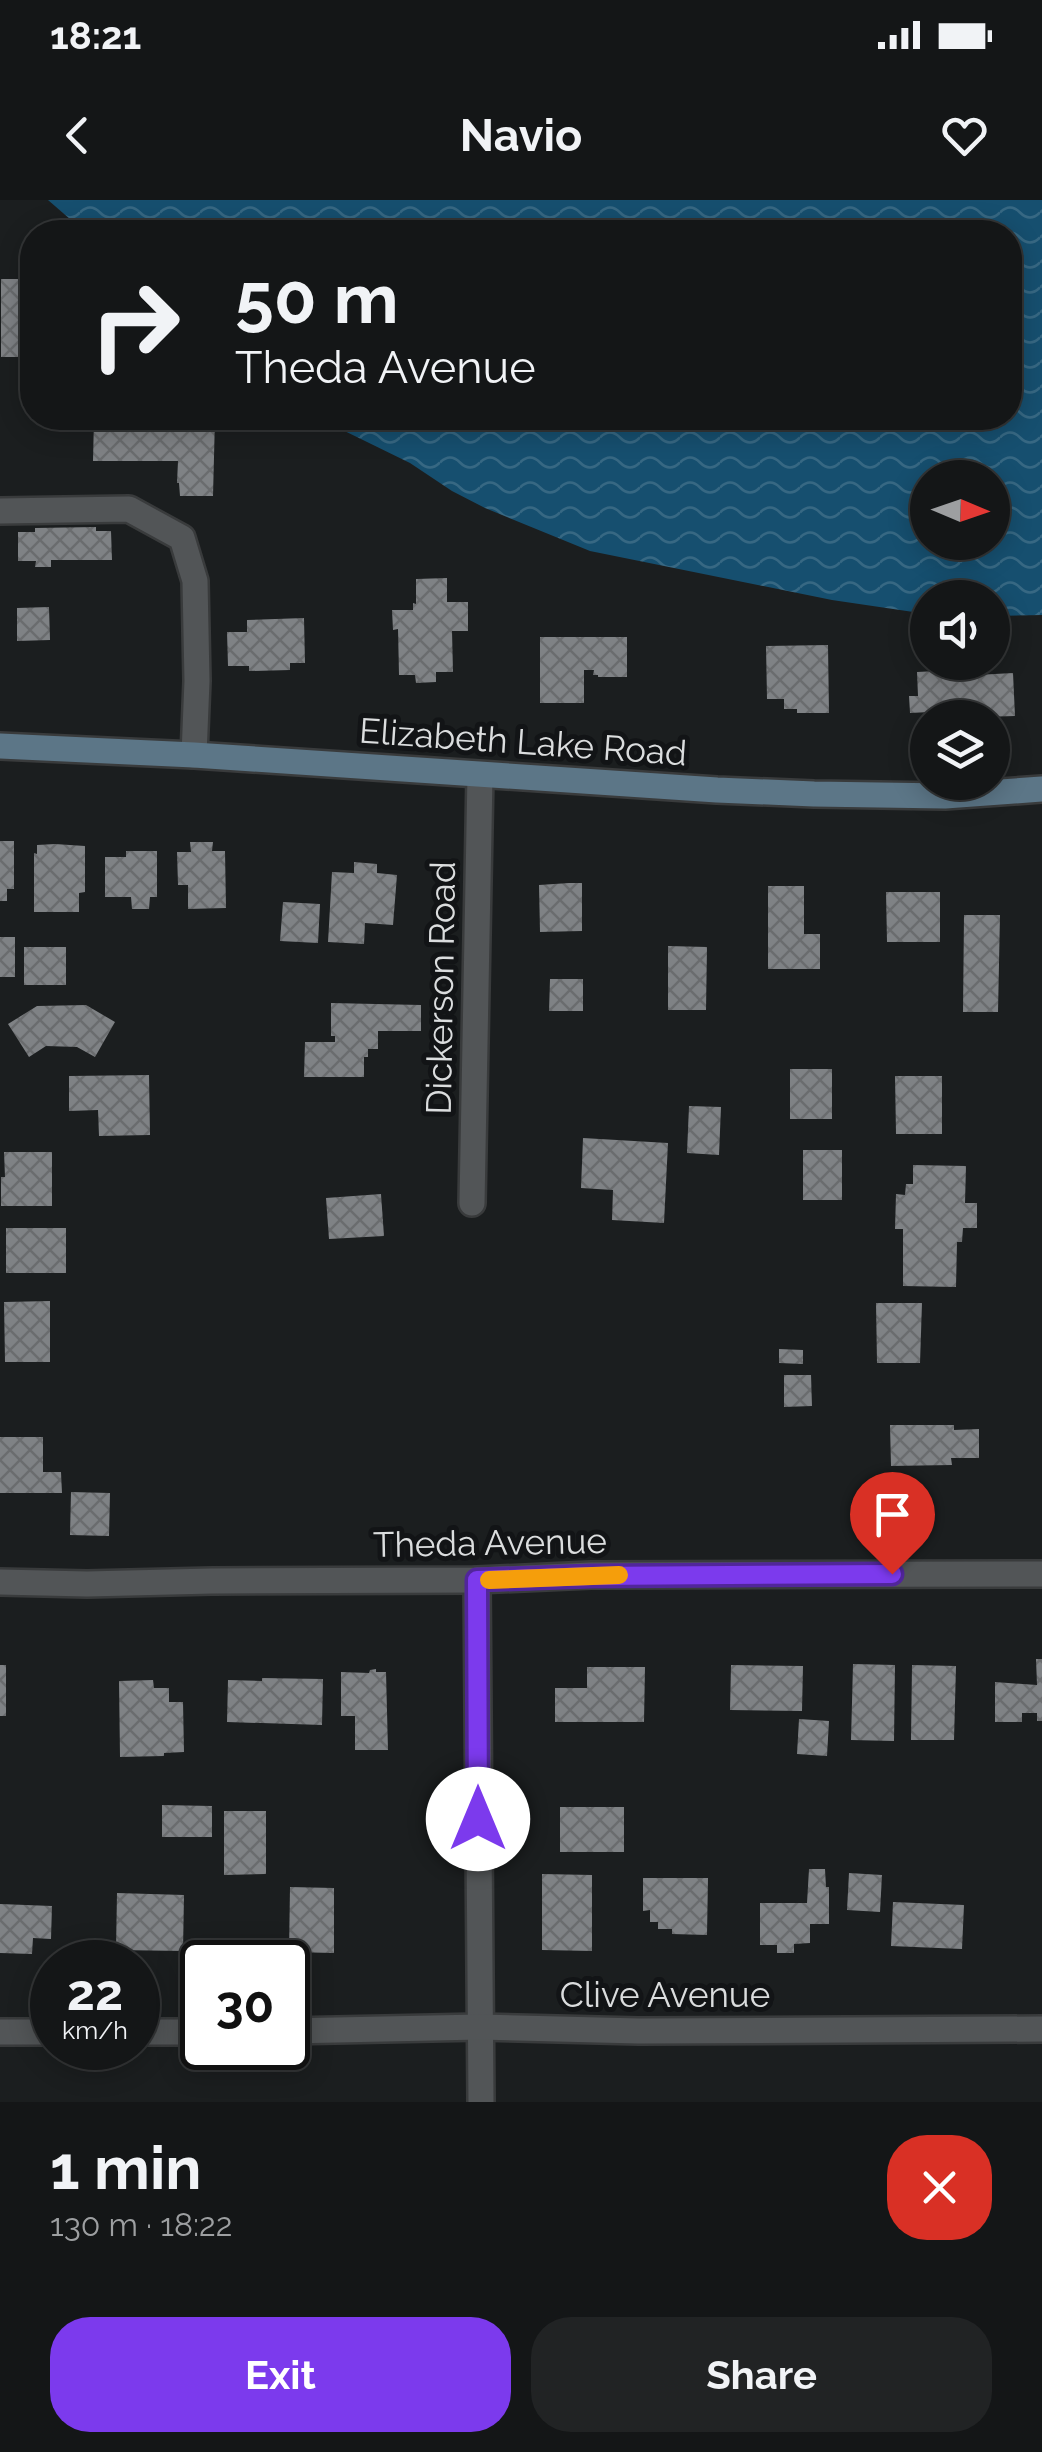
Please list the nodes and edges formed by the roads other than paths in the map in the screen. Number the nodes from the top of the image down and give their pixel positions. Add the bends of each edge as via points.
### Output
1 (0, 511) edge
2 (0, 746) edge
3 (194, 756) junction
4 (480, 775) junction
5 (1042, 789) edge
6 (472, 1203) dead end
7 (1042, 1574) edge
8 (477, 1580) junction
9 (0, 1582) edge
10 (480, 2027) junction
11 (1042, 2029) edge
12 (310, 2031) edge
13 (0, 2032) edge
14 (30, 2032) edge
15 (481, 2102) edge

1 - 3 street via 129,509 182,538 195,582
2 - 3 street, Elizabeth Lake Road
3 - 4 street, Elizabeth Lake Road
4 - 5 street, Elizabeth Lake Road via 831,794
4 - 6 street, Dickerson Road
7 - 8 street, Theda Avenue
8 - 9 street, Theda Avenue
8 - 10 street
10 - 11 street, Clive Avenue
10 - 12 street, Clive Avenue
10 - 15 street
13 - 14 street

